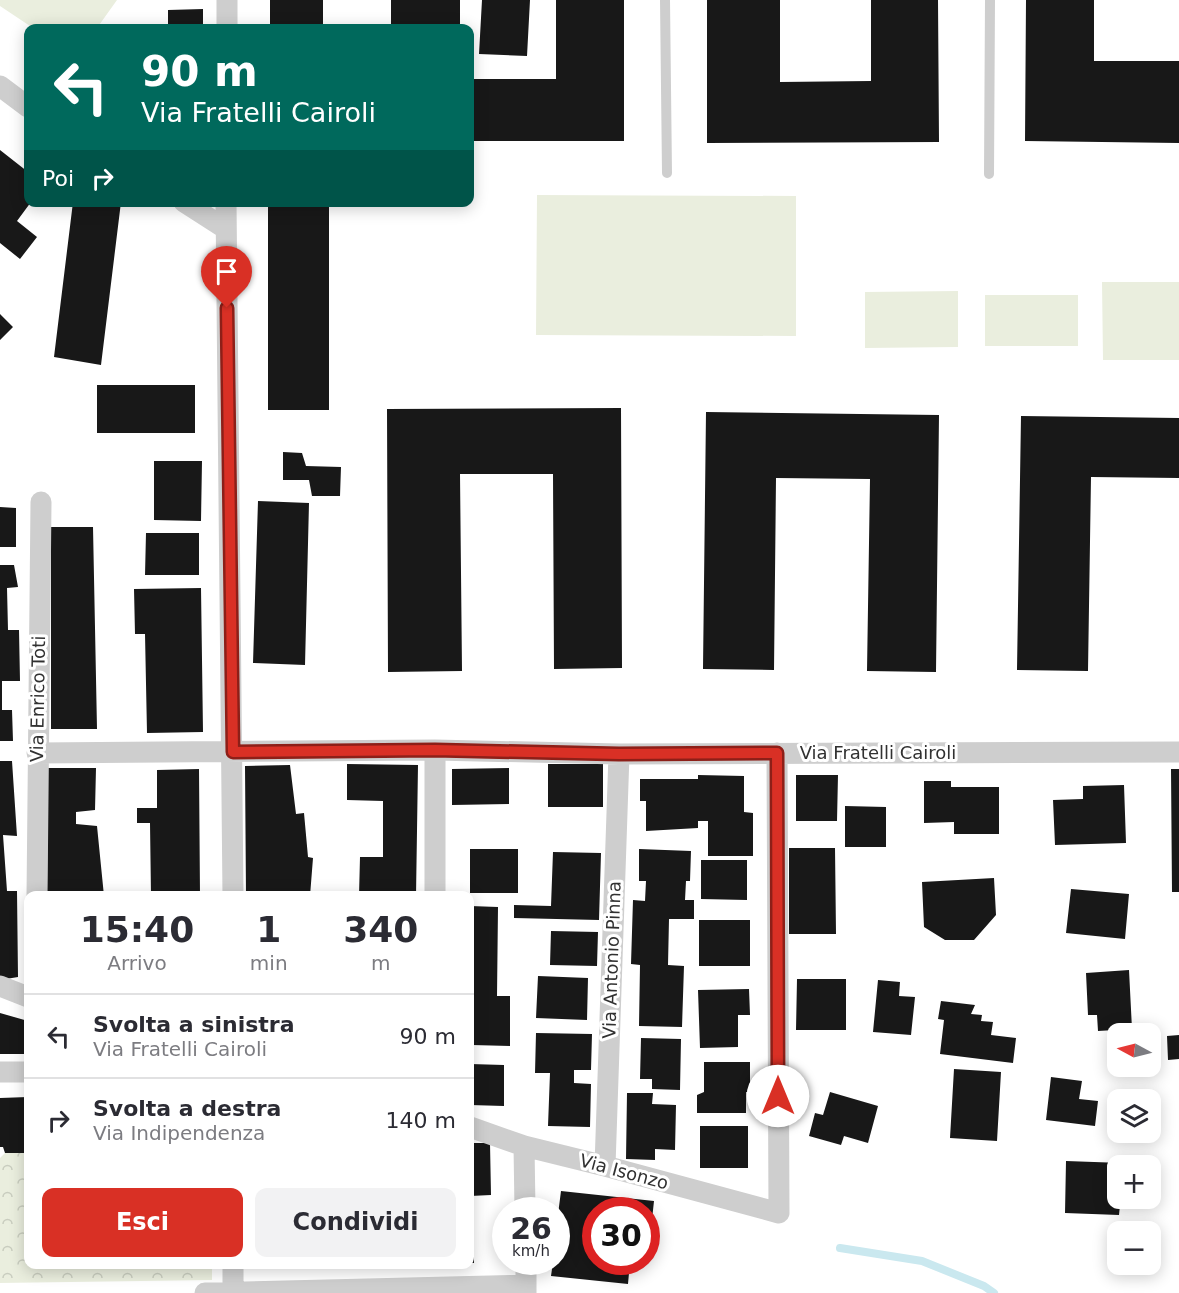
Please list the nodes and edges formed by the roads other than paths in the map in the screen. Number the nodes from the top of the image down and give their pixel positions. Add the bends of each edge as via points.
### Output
1 (227, 0) edge
2 (665, 0) edge
3 (990, 0) edge
4 (227, 24) edge
5 (0, 86) edge
6 (24, 103) edge
7 (667, 173) dead end
8 (989, 174) dead end
9 (192, 207) edge
10 (226, 207) edge
11 (226, 229) junction
12 (41, 502) dead end
13 (435, 750) junction
14 (233, 752) junction
15 (1179, 752) edge
16 (37, 753) junction
17 (777, 753) junction
18 (619, 754) junction
19 (38, 891) edge
20 (233, 891) edge
21 (435, 891) edge
22 (0, 986) edge
23 (24, 995) edge
24 (0, 1072) edge
25 (24, 1072) edge
26 (474, 1128) edge
27 (524, 1146) junction
28 (605, 1166) junction
29 (525, 1197) edge
30 (233, 1269) edge
31 (526, 1289) edge
32 (205, 1293) edge
33 (233, 1293) edge

1 - 4 street
2 - 7 lane
3 - 8 lane
5 - 6 street
9 - 11 street
10 - 11 street
11 - 14 street
12 - 16 street, Via Enrico Toti
13 - 14 street, Via Fratelli Cairoli
13 - 18 street, Via Fratelli Cairoli
13 - 21 street
14 - 16 street, Via Fratelli Cairoli
14 - 20 street
15 - 17 street, Via Fratelli Cairoli
16 - 19 street, Via Enrico Toti
17 - 18 street, Via Fratelli Cairoli
17 - 28 street, Via Isonzo via 779,1213
18 - 28 street, Via Antonio Pinna
22 - 23 street
24 - 25 street
26 - 27 street, Via Isonzo
27 - 28 street, Via Isonzo
27 - 29 street
30 - 33 street
31 - 33 street
32 - 33 street

